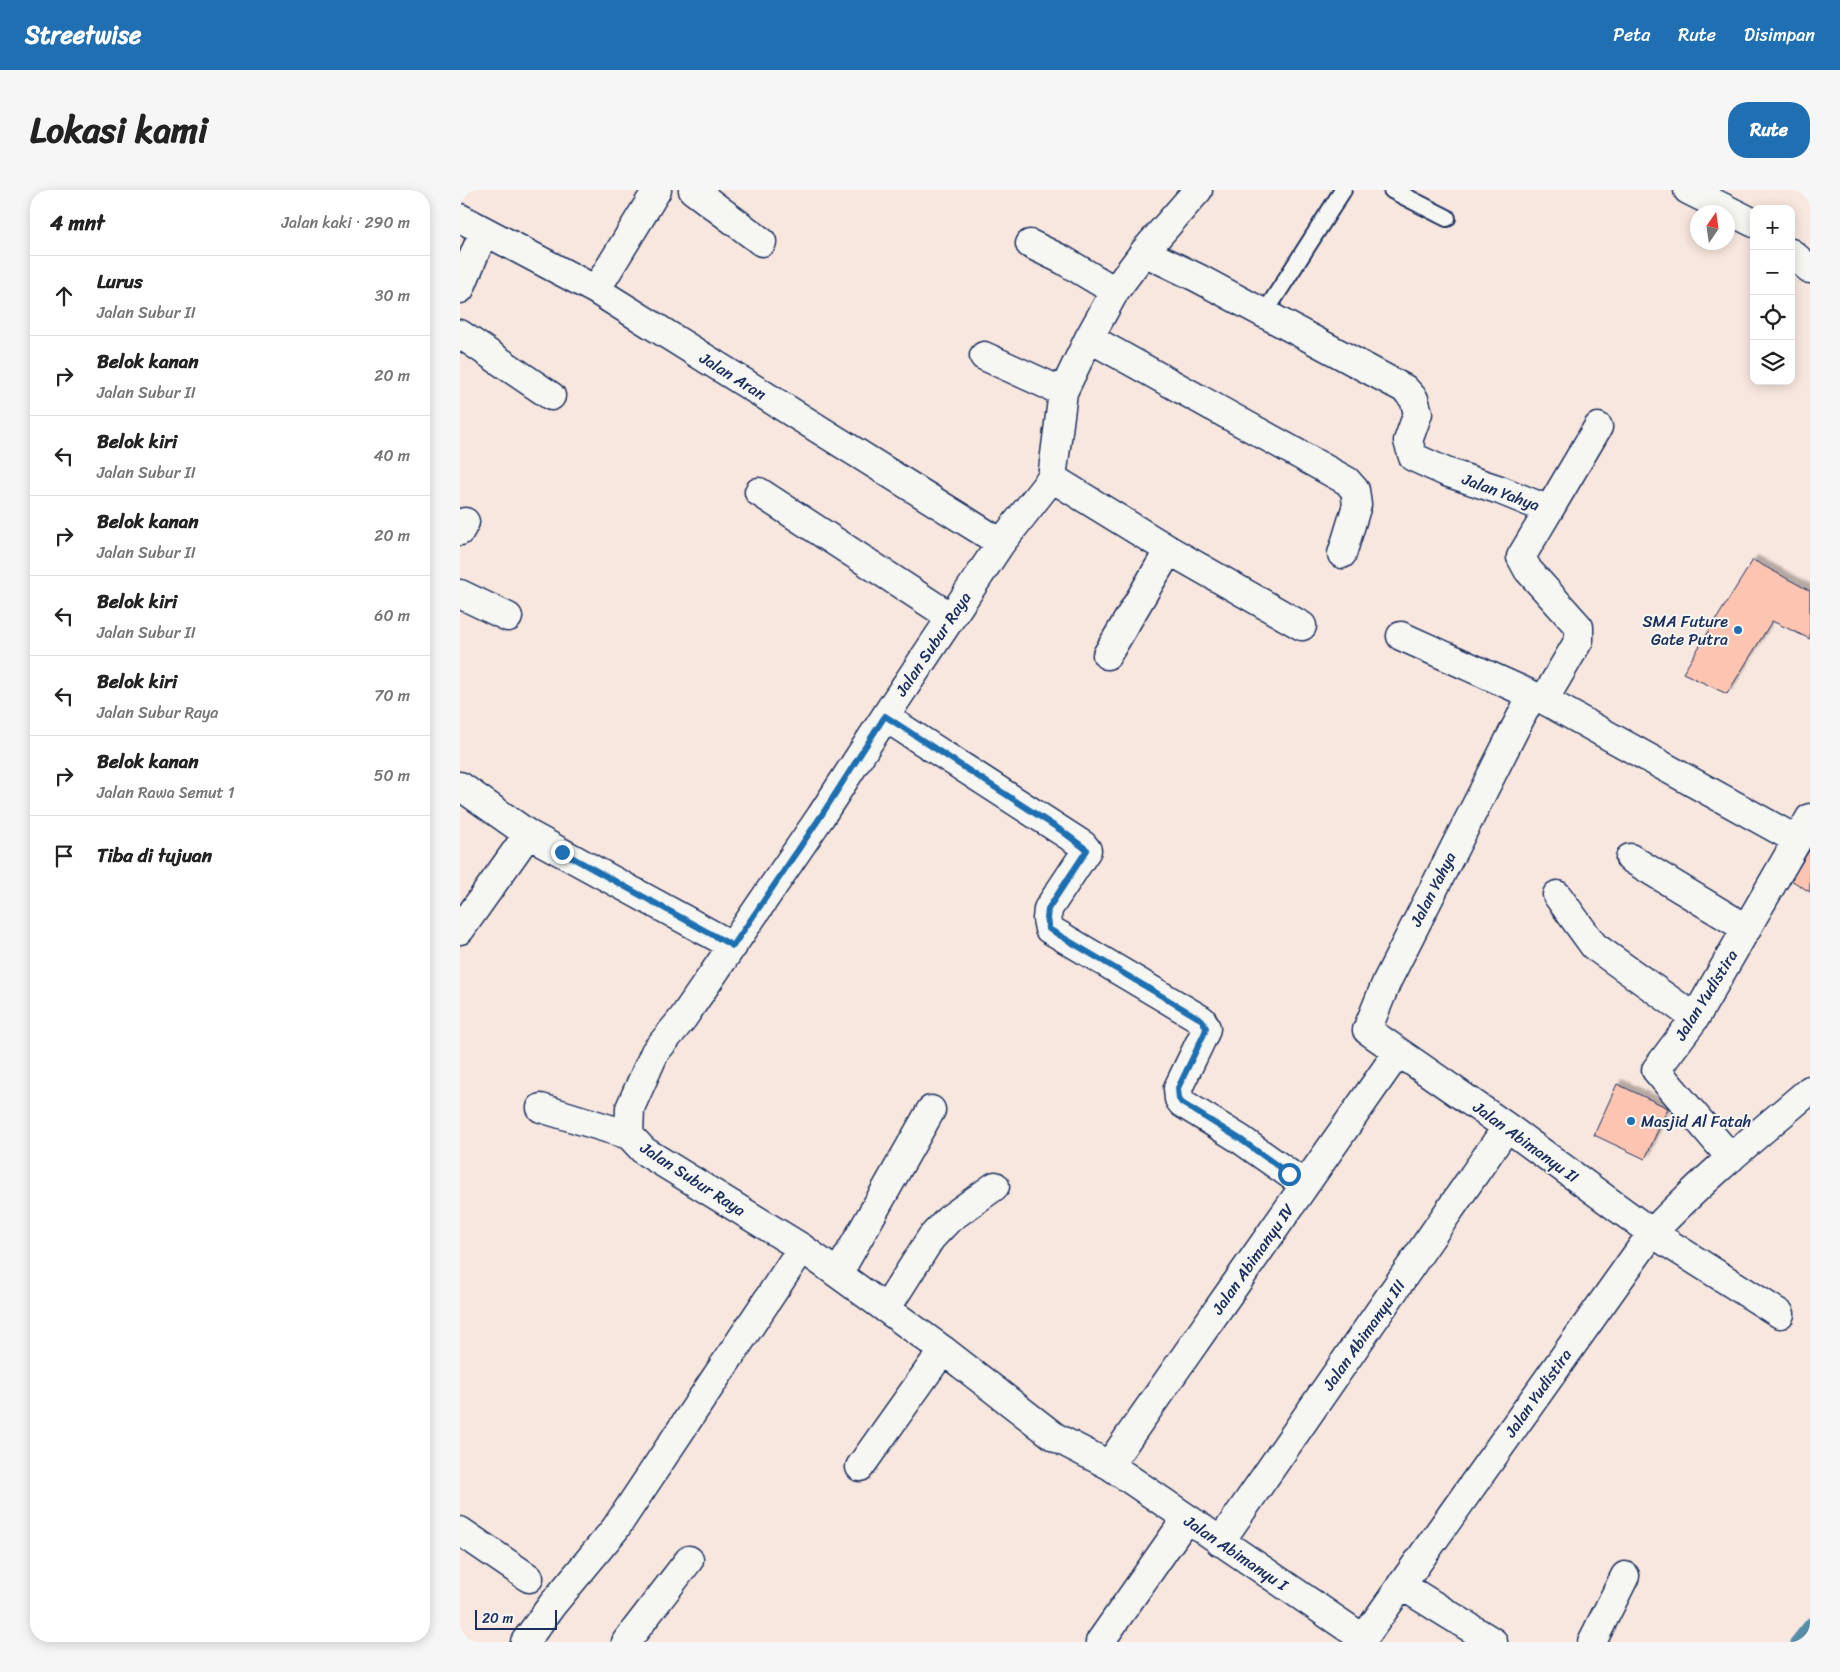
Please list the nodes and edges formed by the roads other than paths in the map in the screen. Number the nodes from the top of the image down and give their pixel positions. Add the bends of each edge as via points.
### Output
1 (657, 190) edge
2 (693, 190) edge
3 (1198, 190) edge
4 (1343, 190) edge
5 (1392, 190) edge
6 (1688, 190) edge
7 (460, 218) edge
8 (1447, 218) dead end
9 (1750, 221) edge
10 (484, 231) junction
11 (762, 242) dead end
12 (1030, 244) dead end
13 (1144, 252) junction
14 (1795, 256) edge
15 (1810, 269) edge
16 (460, 289) edge
17 (596, 290) junction
18 (1116, 291) junction
19 (1264, 314) junction
20 (460, 334) edge
21 (1089, 338) junction
22 (984, 356) dead end
23 (1063, 392) junction
24 (551, 396) dead end
25 (1598, 427) dead end
26 (1052, 478) junction
27 (759, 492) dead end
28 (1548, 510) junction
29 (1001, 543) junction
30 (1169, 550) junction
31 (1342, 554) dead end
32 (460, 594) edge
33 (508, 617) dead end
34 (951, 617) junction
35 (1302, 626) dead end
36 (1401, 636) dead end
37 (1107, 655) dead end
38 (1538, 698) junction
39 (885, 716) junction
40 (460, 786) edge
41 (1804, 829) edge
42 (528, 834) junction
43 (1630, 858) dead end
44 (1557, 895) dead end
45 (1747, 929) junction
46 (460, 930) edge
47 (733, 946) junction
48 (1695, 1018) junction
49 (1398, 1052) junction
50 (1810, 1090) edge
51 (541, 1108) dead end
52 (931, 1110) dead end
53 (1507, 1128) junction
54 (629, 1135) junction
55 (1731, 1158) junction
56 (995, 1186) dead end
57 (1305, 1186) junction
58 (1652, 1233) junction
59 (802, 1248) junction
60 (838, 1274) junction
61 (886, 1309) junction
62 (1780, 1314) dead end
63 (943, 1350) junction
64 (1109, 1465) junction
65 (860, 1467) dead end
66 (1186, 1519) junction
67 (460, 1531) edge
68 (1220, 1542) junction
69 (689, 1560) dead end
70 (1625, 1576) dead end
71 (529, 1578) dead end
72 (1401, 1585) junction
73 (1362, 1641) edge
74 (525, 1642) edge
75 (626, 1642) edge
76 (1100, 1642) edge
77 (1493, 1642) edge
78 (1592, 1642) edge

1 - 17 street
2 - 11 street
3 - 13 street
4 - 19 lane
5 - 8 lane
6 - 9 street
7 - 10 street, Jalan Aran
10 - 16 street
10 - 17 street, Jalan Aran
12 - 18 street
13 - 18 street
13 - 19 street, Jalan Yahya
14 - 15 street
17 - 29 street, Jalan Aran
18 - 21 street
19 - 28 street, Jalan Yahya via 1405,389 1414,399 1418,413 1408,442 1413,457
20 - 24 street
21 - 23 street
21 - 31 street via 1347,481 1355,490 1357,505
22 - 23 street
23 - 26 street
25 - 28 street
26 - 29 street, Jalan Subur Raya
26 - 30 street
27 - 34 street
28 - 38 street, Jalan Yahya via 1521,557 1528,570 1579,627 1579,640
29 - 34 street, Jalan Subur Raya
30 - 35 street
30 - 37 street
32 - 33 street
34 - 39 street, Jalan Subur Raya
36 - 38 street
38 - 41 street
38 - 49 street, Jalan Yahya via 1387,981 1367,1030
39 - 47 street, Jalan Subur Raya
39 - 57 street via 1083,845 1087,850 1048,909 1049,929 1202,1020 1205,1032 1178,1088 1179,1099
40 - 42 street
41 - 45 street, Jalan Yudistira
42 - 46 street
42 - 47 street
43 - 45 street
44 - 48 street via 1594,946
45 - 48 street, Jalan Yudistira
47 - 54 street, Jalan Subur Raya via 684,1018 655,1052 630,1108
48 - 55 street, Jalan Yudistira via 1656,1070
49 - 53 street, Jalan Abimanyu II
49 - 57 street, Jalan Abimanyu IV
50 - 55 street, Jalan Yudistira
51 - 54 street
52 - 60 street
53 - 58 street, Jalan Abimanyu II
53 - 68 street, Jalan Abimanyu III
54 - 59 street, Jalan Subur Raya via 644,1151
55 - 58 street, Jalan Yudistira
56 - 61 street via 949,1219 931,1238
57 - 64 street, Jalan Abimanyu IV
58 - 62 street, Jalan Abimanyu II
58 - 72 street, Jalan Yudistira
59 - 60 street, Jalan Subur Raya
59 - 74 street via 615,1529 552,1604
60 - 61 street, Jalan Subur Raya
61 - 63 street, Jalan Subur Raya
63 - 64 street, Jalan Subur Raya via 1056,1436
63 - 65 street
64 - 66 street, Jalan Abimanyu I
66 - 68 street, Jalan Abimanyu I
66 - 76 street
67 - 71 street
68 - 73 street, Jalan Abimanyu I
69 - 75 street
70 - 78 street
72 - 73 street, Jalan Yudistira
72 - 77 street

